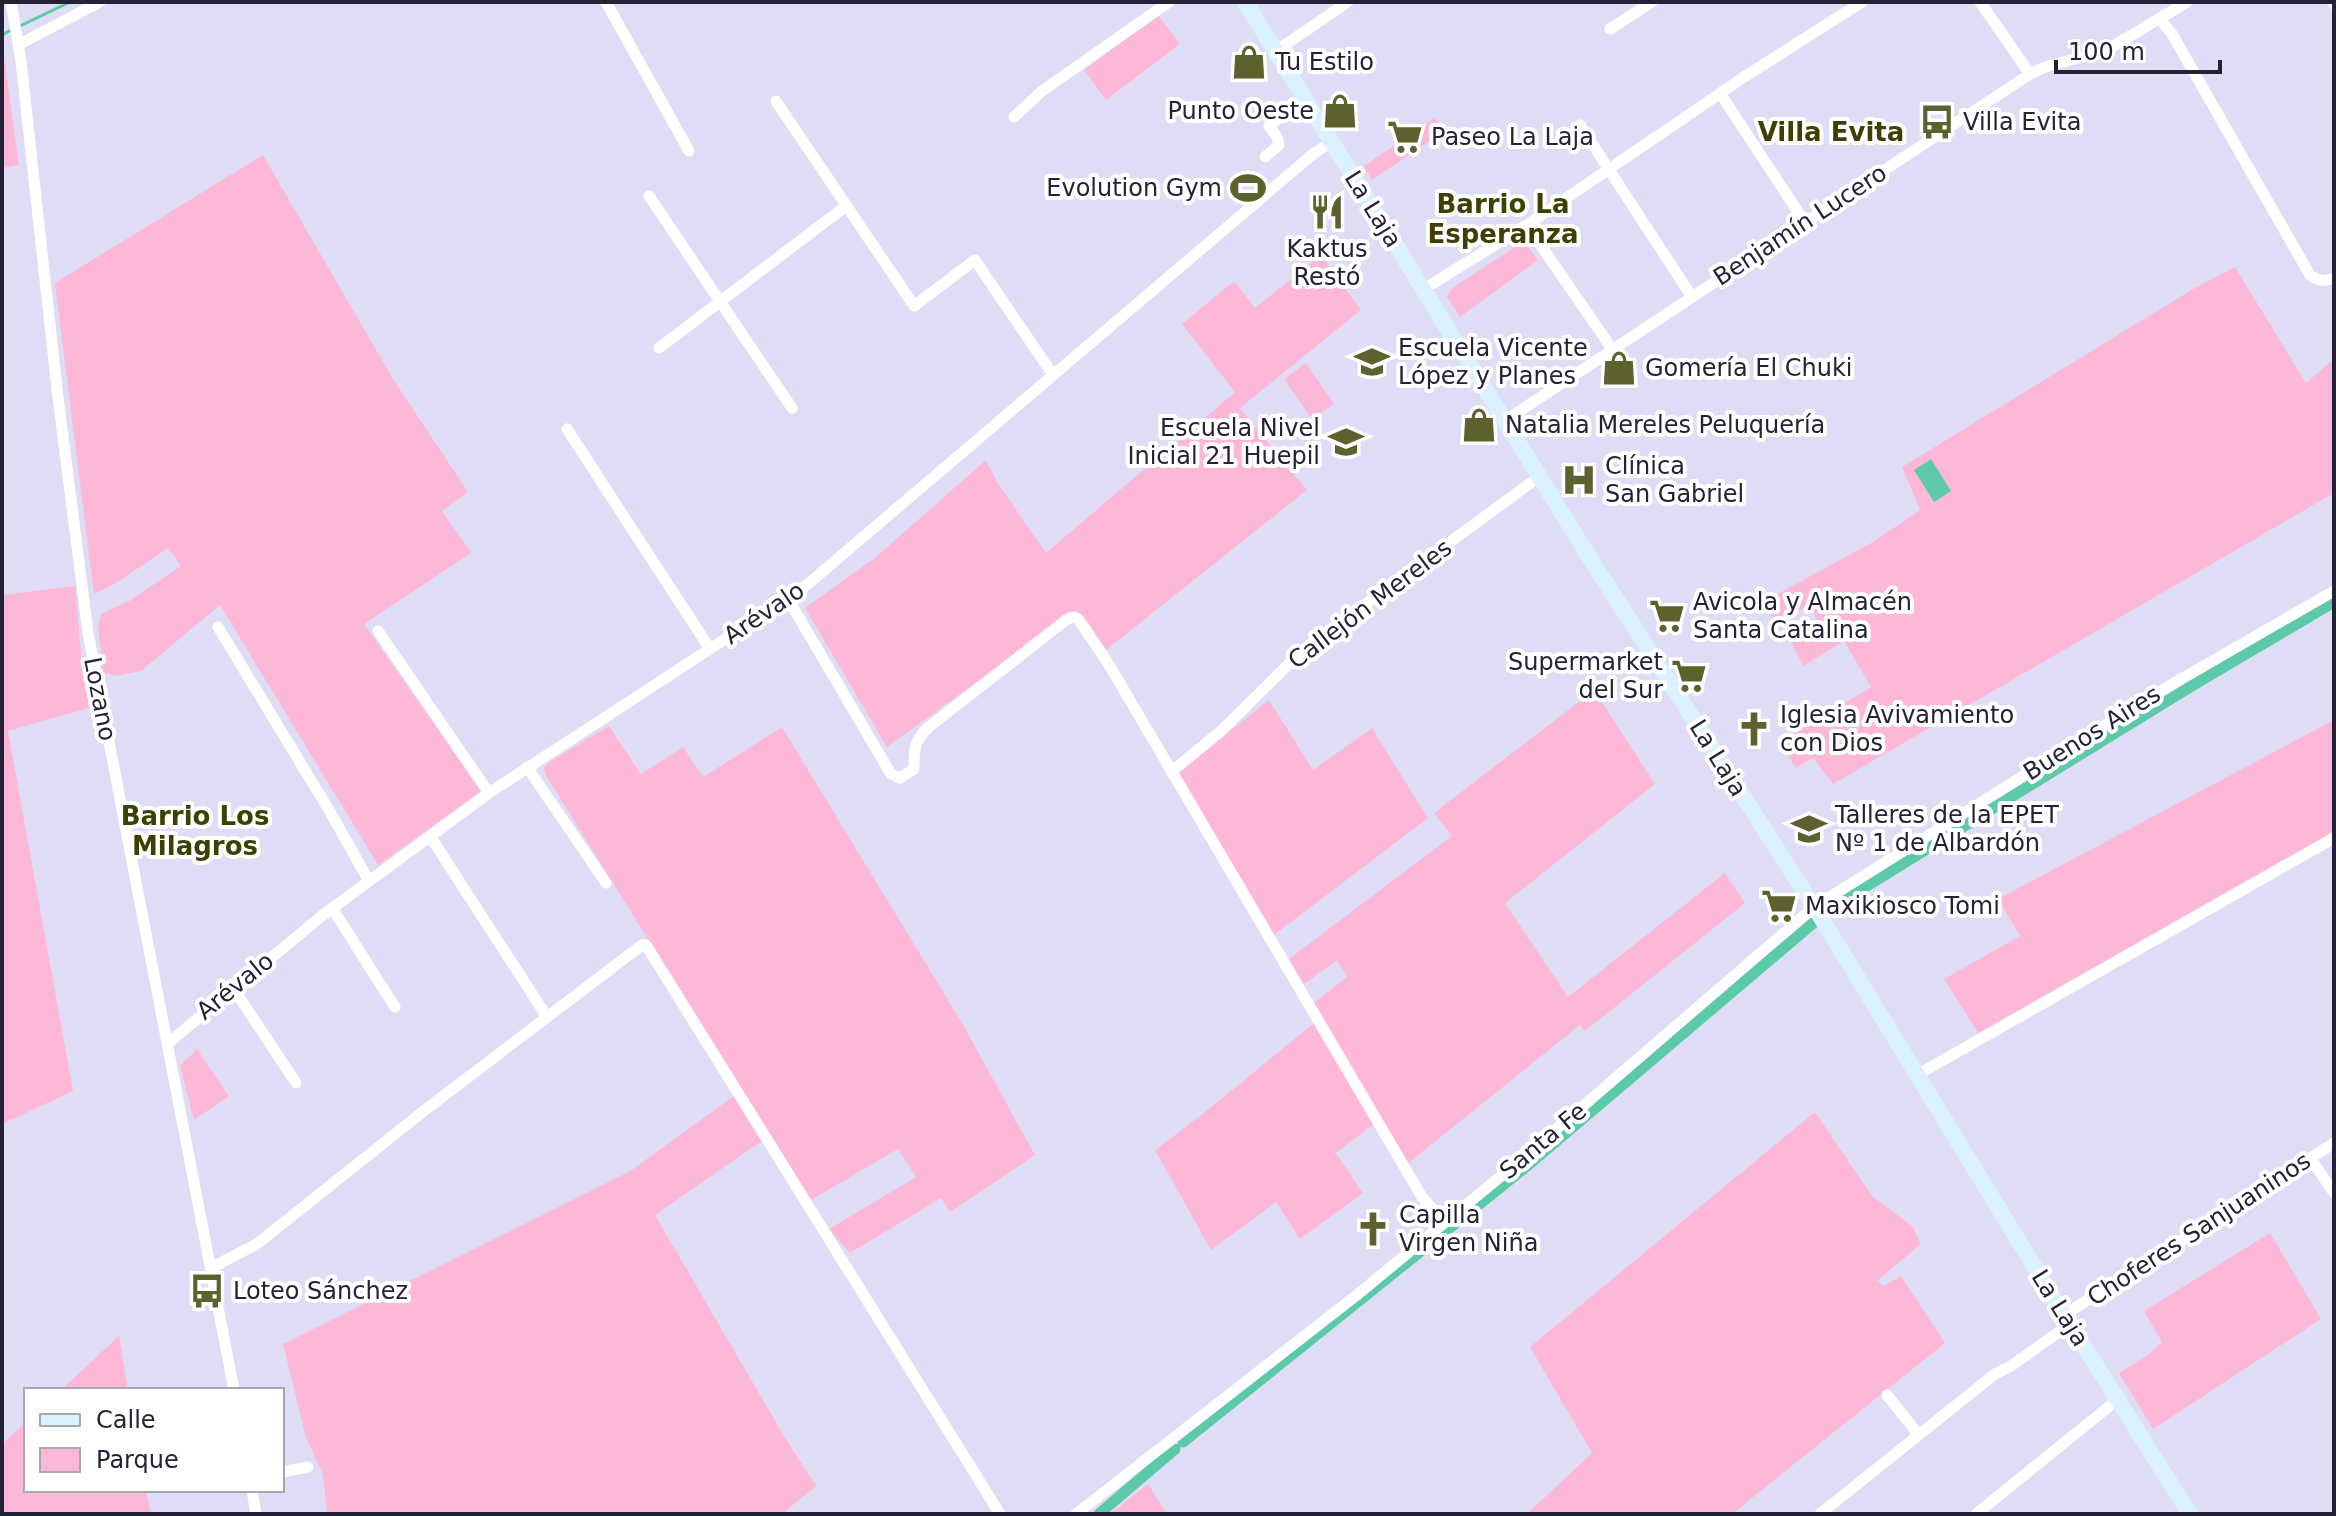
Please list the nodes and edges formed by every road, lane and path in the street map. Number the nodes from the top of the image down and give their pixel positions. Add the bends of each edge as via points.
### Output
1 (11, 2) edge
2 (100, 2) edge
3 (606, 2) edge
4 (1169, 2) edge
5 (1245, 2) edge
6 (1348, 2) edge
7 (1652, 2) edge
8 (1862, 2) edge
9 (1980, 2) edge
10 (2187, 2) edge
11 (2160, 19) junction
12 (1610, 29) dead end
13 (17, 41) junction
14 (1276, 51) junction
15 (2030, 74) junction
16 (1720, 93) junction
17 (1305, 98) junction
18 (776, 101) dead end
19 (1014, 117) dead end
20 (1580, 125) dead end
21 (1331, 142) junction
22 (689, 151) dead end
23 (1265, 157) dead end
24 (1608, 169) junction
25 (649, 196) dead end
26 (846, 206) junction
27 (1804, 221) junction
28 (1527, 225) junction
29 (2334, 278) edge
30 (1424, 289) junction
31 (1692, 297) junction
32 (720, 302) junction
33 (659, 348) dead end
34 (1612, 349) junction
35 (1053, 375) junction
36 (792, 408) dead end
37 (1506, 420) junction
38 (567, 429) dead end
39 (1540, 476) junction
40 (2334, 591) edge
41 (788, 599) junction
42 (218, 627) dead end
43 (378, 631) dead end
44 (710, 649) junction
45 (527, 767) junction
46 (1171, 772) junction
47 (489, 793) junction
48 (430, 836) junction
49 (2334, 838) edge
50 (369, 881) junction
51 (606, 883) dead end
52 (332, 908) junction
53 (1818, 914) junction
54 (233, 988) junction
55 (395, 1007) dead end
56 (547, 1017) junction
57 (167, 1044) junction
58 (1917, 1075) junction
59 (296, 1083) dead end
60 (2334, 1143) edge
61 (2311, 1159) junction
62 (2334, 1193) edge
63 (1444, 1222) junction
64 (211, 1268) junction
65 (2067, 1320) junction
66 (234, 1388) edge
67 (1887, 1395) dead end
68 (2117, 1400) junction
69 (1918, 1434) junction
70 (308, 1467) dead end
71 (284, 1472) edge
72 (252, 1492) edge
73 (256, 1514) edge
74 (1000, 1514) edge
75 (1076, 1514) edge
76 (1820, 1514) edge
77 (1976, 1514) edge
78 (2190, 1514) edge

1 - 13 street, Lozano
2 - 13 street
3 - 22 street
4 - 19 street via 1042,91
5 - 14 main road, La Laja
6 - 14 street
7 - 12 street
8 - 16 street
9 - 15 street
10 - 11 street, Benjamín Lucero
11 - 15 street, Benjamín Lucero via 2105,51
11 - 29 street via 2310,275 2317,280
13 - 57 street, Lozano via 88,633
14 - 17 main road, La Laja
15 - 27 street, Benjamín Lucero
16 - 24 street
16 - 27 street
17 - 21 main road, La Laja
17 - 23 street via 1269,126 1279,145
18 - 26 street
20 - 24 street
21 - 30 main road, La Laja
21 - 35 street, Arévalo
24 - 28 street
24 - 31 street
25 - 32 street
26 - 32 street
26 - 35 street via 914,306 975,260
27 - 31 street, Benjamín Lucero
28 - 30 street
28 - 34 street
30 - 37 main road, La Laja
31 - 34 street, Benjamín Lucero
32 - 33 street
32 - 36 street
34 - 37 street, Benjamín Lucero
35 - 41 street, Arévalo
37 - 39 main road, La Laja
38 - 44 street
39 - 46 street, Callejón Mereles via 1303,650
39 - 53 main road, La Laja
40 - 53 street, Buenos Aires via 2143,701
41 - 44 street, Arévalo
41 - 46 street via 891,774 900,778 914,769 913,746 919,736 1072,617 1108,663
42 - 50 street
43 - 47 street
44 - 45 street, Arévalo
45 - 47 street, Arévalo
45 - 51 street
46 - 63 street via 1422,1197
47 - 48 street, Arévalo
48 - 50 street, Arévalo
48 - 56 street
49 - 58 street
50 - 52 street, Arévalo
52 - 54 street, Arévalo
52 - 55 street
53 - 58 main road, La Laja
53 - 63 street, Santa Fe
54 - 57 street, Arévalo
54 - 59 street
56 - 64 street via 257,1244
56 - 74 street via 646,945
57 - 64 street, Lozano
58 - 65 main road, La Laja
60 - 61 street, Choferes Sanjuaninos
61 - 62 street
61 - 65 street, Choferes Sanjuaninos
63 - 75 street, Santa Fe
64 - 66 street, Lozano
65 - 68 main road, La Laja
65 - 69 street, Choferes Sanjuaninos
67 - 69 street
68 - 77 street
68 - 78 main road, La Laja
69 - 76 street, Choferes Sanjuaninos
70 - 71 street
72 - 73 street

